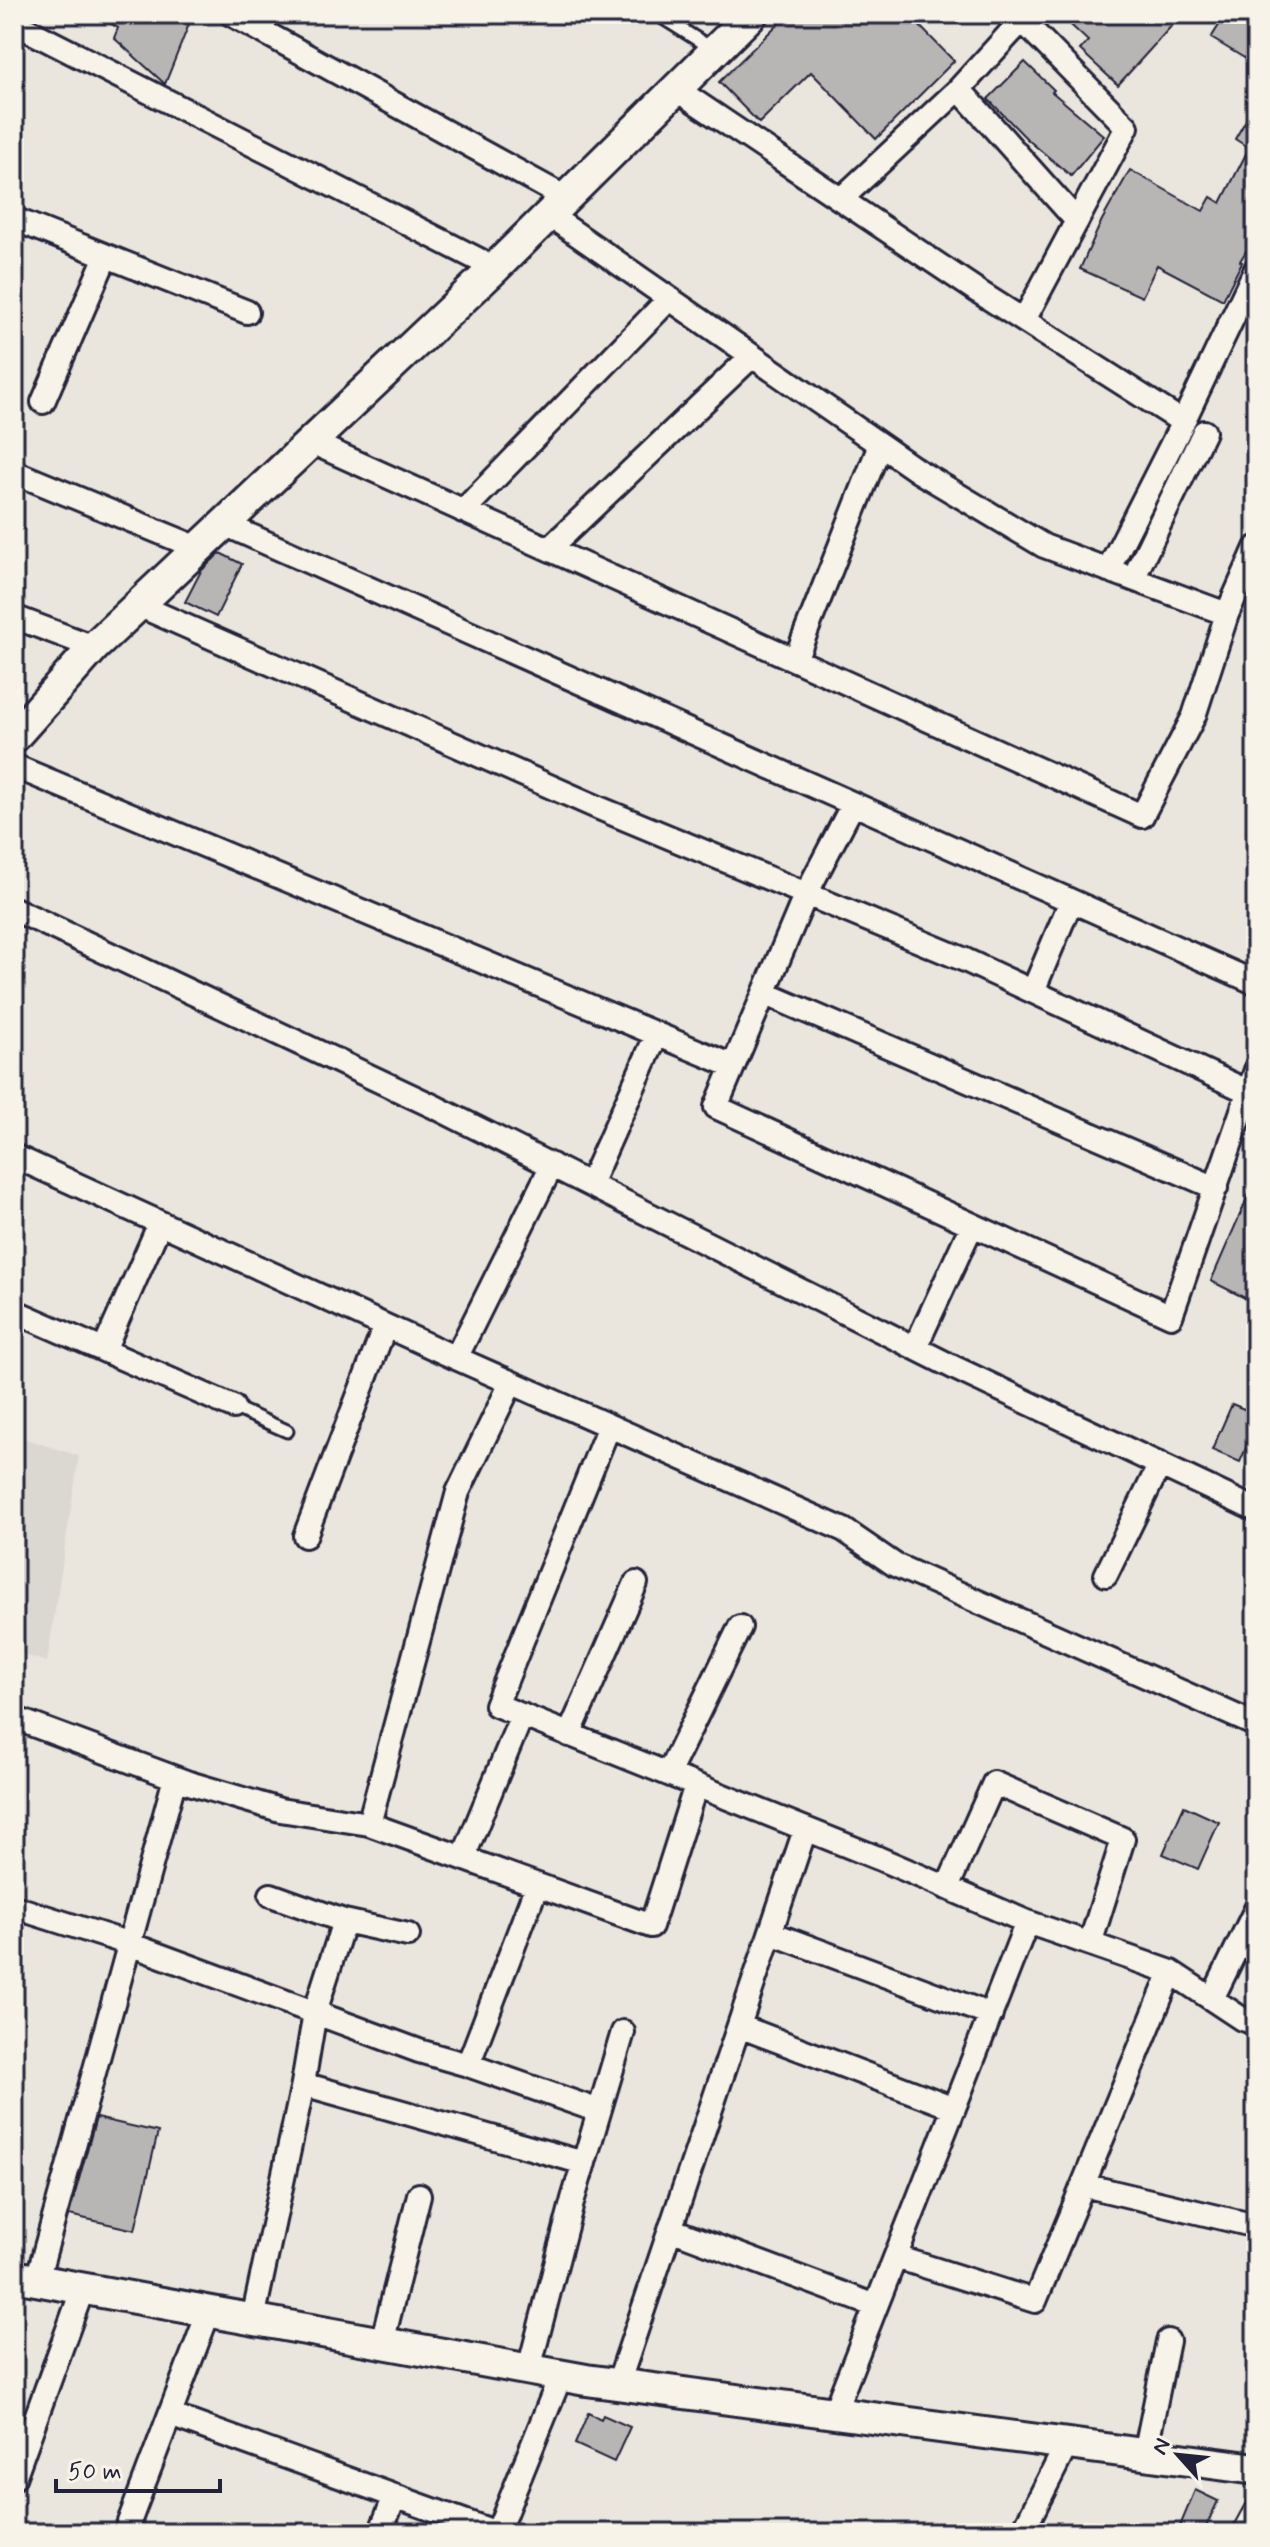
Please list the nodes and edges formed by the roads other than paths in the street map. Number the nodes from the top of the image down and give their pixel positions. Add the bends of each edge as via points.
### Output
1 (231, 14) edge
2 (657, 14) edge
3 (752, 14) edge
4 (1019, 17) edge
5 (14, 23) edge
6 (716, 50) junction
7 (676, 89) junction
8 (959, 89) junction
9 (841, 199) junction
10 (557, 206) junction
11 (14, 219) edge
12 (1077, 221) junction
13 (106, 256) junction
14 (495, 268) junction
15 (1256, 269) edge
16 (669, 299) junction
17 (247, 312) dead end
18 (1024, 320) junction
19 (752, 356) junction
20 (43, 402) dead end
21 (1183, 422) junction
22 (1204, 432) dead end
23 (311, 442) junction
24 (880, 445) junction
25 (14, 472) edge
26 (463, 511) junction
27 (224, 524) junction
28 (198, 548) junction
29 (1256, 548) edge
30 (549, 549) junction
31 (1108, 570) junction
32 (1133, 579) junction
33 (138, 605) junction
34 (1227, 614) junction
35 (14, 617) edge
36 (94, 647) junction
37 (795, 660) junction
38 (16, 731) edge
39 (14, 766) edge
40 (853, 804) junction
41 (806, 894) junction
42 (1071, 901) junction
43 (14, 909) edge
44 (1256, 983) edge
45 (1033, 991) junction
46 (764, 993) junction
47 (657, 1034) junction
48 (733, 1066) junction
49 (1256, 1070) edge
50 (1249, 1092) junction
51 (14, 1156) edge
52 (552, 1165) junction
53 (590, 1184) junction
54 (1216, 1188) junction
55 (160, 1223) junction
56 (972, 1225) junction
57 (14, 1311) edge
58 (385, 1326) junction
59 (915, 1348) junction
60 (104, 1350) junction
61 (456, 1358) junction
62 (511, 1383) junction
63 (233, 1407) joint
64 (609, 1426) junction
65 (287, 1431) dead end
66 (1160, 1464) junction
67 (1256, 1510) edge
68 (305, 1536) dead end
69 (1106, 1575) dead end
70 (636, 1583) dead end
71 (740, 1627) dead end
72 (522, 1715) junction
73 (14, 1718) edge
74 (1256, 1725) edge
75 (569, 1735) junction
76 (668, 1774) junction
77 (175, 1778) junction
78 (696, 1785) junction
79 (369, 1824) junction
80 (805, 1830) junction
81 (463, 1858) junction
82 (537, 1885) junction
83 (947, 1888) junction
84 (271, 1895) dead end
85 (14, 1907) edge
86 (1256, 1909) edge
87 (344, 1921) junction
88 (1027, 1922) junction
89 (771, 1933) junction
90 (408, 1935) dead end
91 (129, 1944) junction
92 (1090, 1944) junction
93 (1171, 1972) junction
94 (1212, 1999) junction
95 (315, 2012) junction
96 (991, 2015) junction
97 (1256, 2023) edge
98 (739, 2026) junction
99 (623, 2032) dead end
100 (468, 2065) junction
101 (303, 2084) junction
102 (954, 2108) junction
103 (599, 2111) junction
104 (584, 2163) junction
105 (1083, 2185) junction
106 (419, 2195) dead end
107 (1256, 2226) edge
108 (670, 2229) junction
109 (896, 2257) junction
110 (26, 2278) edge
111 (83, 2288) junction
112 (876, 2306) junction
113 (209, 2311) junction
114 (253, 2319) junction
115 (1168, 2341) dead end
116 (382, 2343) junction
117 (529, 2369) junction
118 (561, 2375) junction
119 (618, 2384) junction
120 (834, 2413) junction
121 (170, 2415) junction
122 (1067, 2444) junction
123 (1145, 2454) junction
124 (1256, 2469) edge
125 (14, 2478) edge
126 (395, 2496) junction
127 (1256, 2511) edge
128 (125, 2533) edge
129 (380, 2533) edge
130 (497, 2533) edge
131 (1022, 2533) edge
132 (1244, 2533) edge

1 - 10 street
2 - 6 lane
3 - 6 street
4 - 8 street
4 - 12 street via 1127,127
5 - 14 street
6 - 7 street
7 - 9 street
7 - 10 street
8 - 9 street
8 - 12 street
9 - 18 street
10 - 14 street
10 - 16 street
11 - 13 street
12 - 18 street
13 - 17 street
13 - 20 street
14 - 23 street
15 - 21 street
16 - 19 street
16 - 26 street
18 - 21 street
19 - 24 street
19 - 30 street
21 - 31 street
22 - 32 street
23 - 26 street
23 - 27 street
24 - 31 street via 1044,546
24 - 37 street
25 - 28 street
26 - 30 street
27 - 28 street
27 - 40 street
28 - 33 street
29 - 34 street
30 - 37 street
31 - 32 street
32 - 34 street
33 - 36 street
33 - 41 street
34 - 37 street via 1194,716 1142,816
35 - 36 street
36 - 38 street
39 - 47 street
40 - 41 street
40 - 42 street
41 - 45 street
41 - 46 street
42 - 44 street
42 - 45 street
43 - 52 street
45 - 50 street
46 - 48 street
46 - 54 street
47 - 48 street
47 - 53 street
48 - 56 street via 716,1107
49 - 50 street
50 - 54 street
51 - 55 street
52 - 53 street
52 - 61 street
53 - 59 street
54 - 56 street via 1171,1316
55 - 58 street
55 - 60 street
56 - 59 street
57 - 60 street
58 - 61 street
58 - 68 street
59 - 66 street
60 - 63 street
61 - 62 street
62 - 64 street
62 - 79 street via 458,1492
63 - 65 lane
64 - 72 street via 496,1705
64 - 74 street via 844,1530 895,1565
66 - 67 street
66 - 69 street
70 - 75 street
71 - 76 street
72 - 75 street
72 - 81 street
73 - 77 street
75 - 76 street
76 - 78 street
77 - 79 street via 280,1810
77 - 91 street
78 - 80 street
78 - 82 street via 651,1926
79 - 81 street
80 - 83 street
80 - 89 street
81 - 82 street
82 - 100 street
83 - 88 street
83 - 92 street via 994,1783 1123,1839
84 - 87 street
85 - 91 street
86 - 94 street
87 - 90 street
87 - 95 street
88 - 92 street
88 - 96 street
89 - 96 street
89 - 98 street
91 - 95 street
91 - 110 street
92 - 93 street
93 - 94 street
93 - 105 street
94 - 97 street
95 - 100 street
95 - 101 street
96 - 102 street
98 - 102 street
98 - 108 street
99 - 103 street
100 - 103 street
101 - 104 street
101 - 114 street
102 - 109 street
103 - 104 street
104 - 117 street
105 - 107 street
105 - 109 street via 1035,2301
106 - 116 street
108 - 112 street
108 - 119 street
109 - 112 street
110 - 111 street
111 - 113 street
111 - 125 street
112 - 120 street
113 - 114 street
113 - 121 street
114 - 116 street
115 - 123 street
116 - 117 street
117 - 118 street
118 - 119 street
118 - 130 street
119 - 120 street
120 - 122 street
121 - 126 street
121 - 128 street
122 - 123 street
122 - 131 street
123 - 124 street
126 - 129 street
126 - 130 street
127 - 132 street

